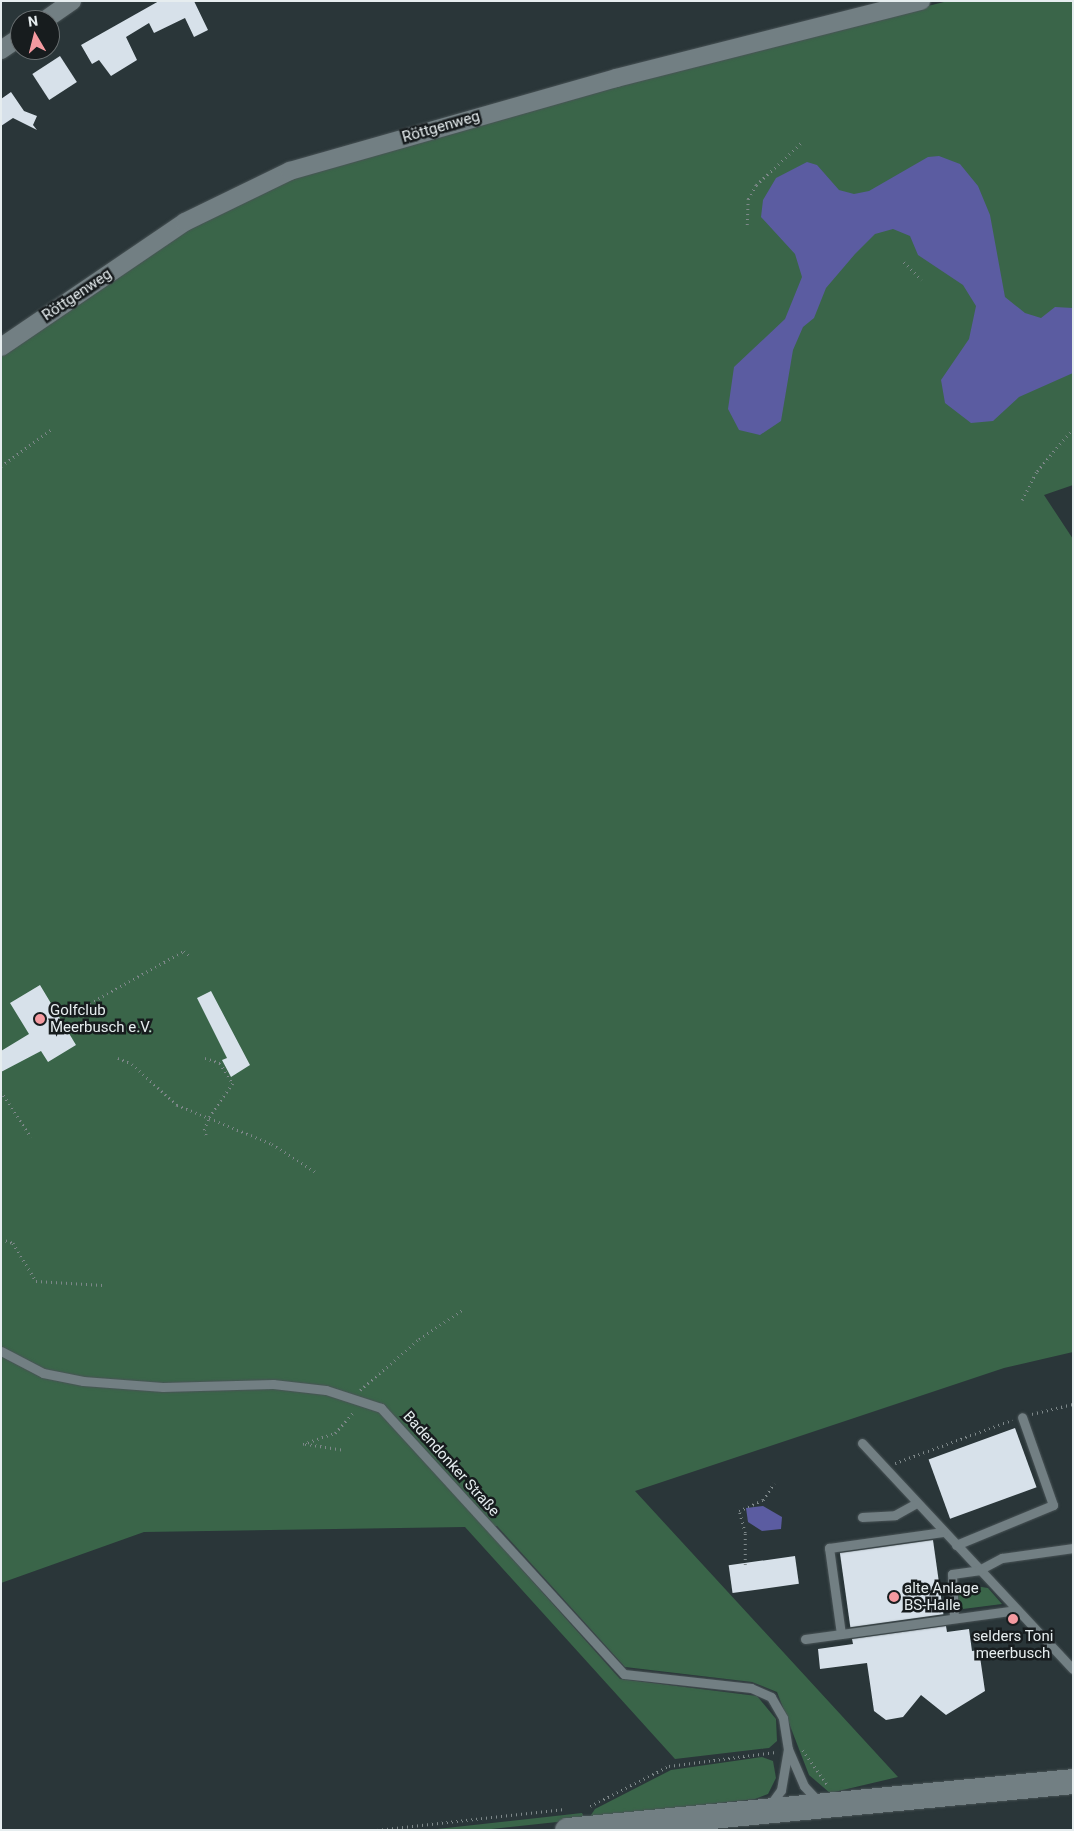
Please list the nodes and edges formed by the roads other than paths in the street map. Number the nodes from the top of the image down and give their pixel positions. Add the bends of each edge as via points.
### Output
1 (72, 1) edge
2 (921, 1) edge
3 (59, 10) edge
4 (1, 347) edge
5 (1, 1352) edge
6 (1022, 1417) road end
7 (862, 1443) dead end
8 (917, 1503) junction
9 (862, 1517) dead end
10 (942, 1532) junction
11 (956, 1545) junction
12 (1073, 1548) edge
13 (980, 1570) junction
14 (1017, 1610) junction
15 (954, 1618) junction
16 (841, 1634) junction
17 (805, 1639) dead end
18 (1073, 1669) edge
19 (788, 1749) junction
20 (1073, 1781) edge
21 (829, 1794) junction
22 (762, 1811) junction
23 (568, 1819) edge

1 - 3 street
2 - 4 street, Röttgenweg via 616,78 290,171 185,222
5 - 19 lane, Badendonker Straße via 44,1374 83,1381 163,1387 273,1384 358,1397 381,1408 624,1674 763,1692 779,1706
6 - 11 lane via 1053,1505
7 - 8 lane
8 - 9 lane via 895,1515
8 - 10 lane
10 - 11 lane
10 - 16 lane via 853,1540 829,1548
11 - 13 lane
12 - 13 lane via 1002,1558
13 - 14 lane
13 - 15 lane via 952,1574
14 - 15 lane
14 - 18 lane via 1053,1653
15 - 16 lane
16 - 17 lane
19 - 21 lane, Badendonker Straße via 797,1762 804,1786
19 - 22 lane, Badendonker Straße via 781,1790
20 - 21 main road
21 - 22 main road
22 - 23 main road

